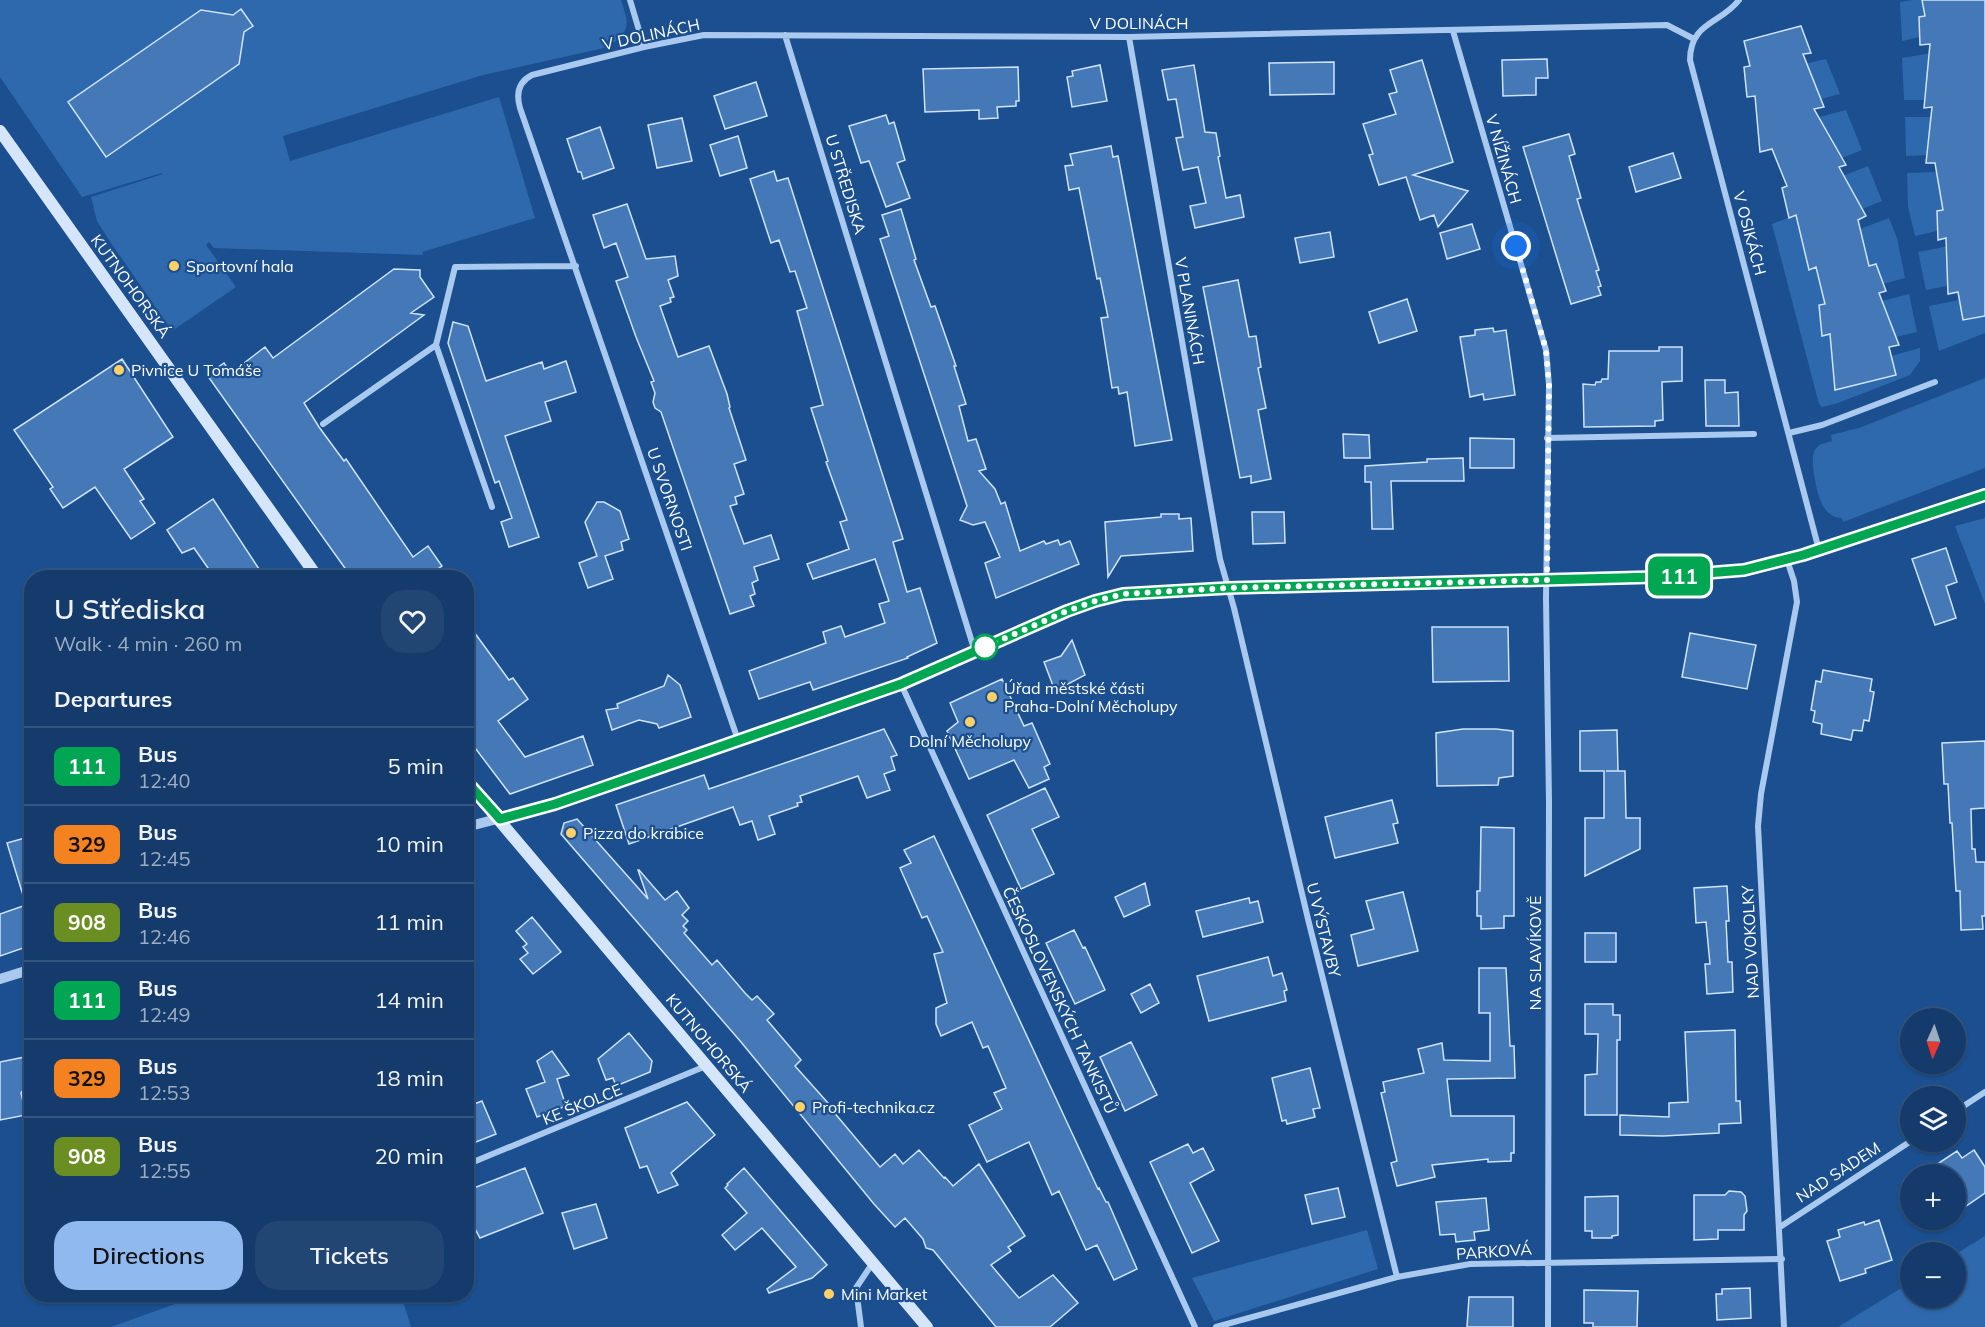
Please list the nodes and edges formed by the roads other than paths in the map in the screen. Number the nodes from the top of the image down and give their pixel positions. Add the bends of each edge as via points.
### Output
1 (630, 0) edge
2 (1739, 0) edge
3 (1453, 31) junction
4 (785, 35) junction
5 (1129, 37) junction
6 (1694, 39) junction
7 (644, 47) junction
8 (525, 79) joint
9 (0, 131) edge
10 (576, 266) junction
11 (436, 345) junction
12 (1935, 382) dead end
13 (323, 424) dead end
14 (1789, 433) junction
15 (1754, 434) dead end
16 (1547, 438) junction
17 (1985, 495) edge
18 (492, 507) dead end
19 (1819, 550) junction
20 (1787, 560) junction
21 (312, 570) edge
22 (1547, 580) junction
23 (1228, 588) junction
24 (975, 652) junction
25 (901, 684) junction
26 (738, 740) junction
27 (474, 790) edge
28 (500, 819) junction
29 (474, 825) edge
30 (24, 972) edge
31 (0, 979) edge
32 (707, 1066) junction
33 (1985, 1092) edge
34 (1966, 1104) edge
35 (1900, 1147) edge
36 (474, 1162) edge
37 (1780, 1227) junction
38 (1782, 1259) junction
39 (1549, 1262) junction
40 (872, 1264) junction
41 (1397, 1277) junction
42 (861, 1327) edge
43 (927, 1327) edge
44 (1195, 1327) edge
45 (1216, 1327) edge
46 (1548, 1327) edge
47 (1784, 1327) edge

1 - 7 street
2 - 6 street
3 - 5 street, V DOLINÁCH
3 - 6 street, V DOLINÁCH via 1667,25
3 - 16 street, V NÍŽINÁCH via 1546,350
4 - 5 street, V DOLINÁCH
4 - 7 street, V DOLINÁCH via 704,35
4 - 24 street, U STŘEDISKA
5 - 23 street, V PLANINÁCH
6 - 14 street, V OSIKÁCH via 1690,60
7 - 8 street, V DOLINÁCH
8 - 10 street, U SVORNOSTI via 518,100
9 - 21 main road, KUTNOHORSKÁ
10 - 11 street via 455,267
10 - 26 street, U SVORNOSTI
11 - 13 street
11 - 18 street
12 - 14 street via 1822,425
14 - 19 street, V OSIKÁCH
15 - 16 street
16 - 22 street, V NÍŽINÁCH
17 - 19 street
19 - 20 street
20 - 22 street via 1701,575
20 - 37 street, NAD VOKOLKY via 1797,602 1758,826
22 - 23 street
22 - 39 street, NA SLAVÍKOVĚ
23 - 24 street via 1123,594 1095,601
23 - 41 street, U VÝSTAVBY
24 - 25 street
25 - 26 street
25 - 44 street, ČESKOSLOVENSKÝCH TANKISTŮ
26 - 28 street via 555,804
27 - 28 main road, KUTNOHORSKÁ
28 - 29 street
28 - 32 main road, KUTNOHORSKÁ
30 - 31 street
32 - 36 street, KE ŠKOLCE
32 - 40 main road, KUTNOHORSKÁ
33 - 34 street
35 - 37 street, NAD SADEM
37 - 38 street, NAD VOKOLKY
38 - 39 street, PARKOVÁ
38 - 47 street, NAD VOKOLKY
39 - 41 street, PARKOVÁ via 1470,1264
39 - 46 street, NA SLAVÍKOVĚ
40 - 42 street via 856,1288
40 - 43 main road, KUTNOHORSKÁ
41 - 45 street, PARKOVÁ

